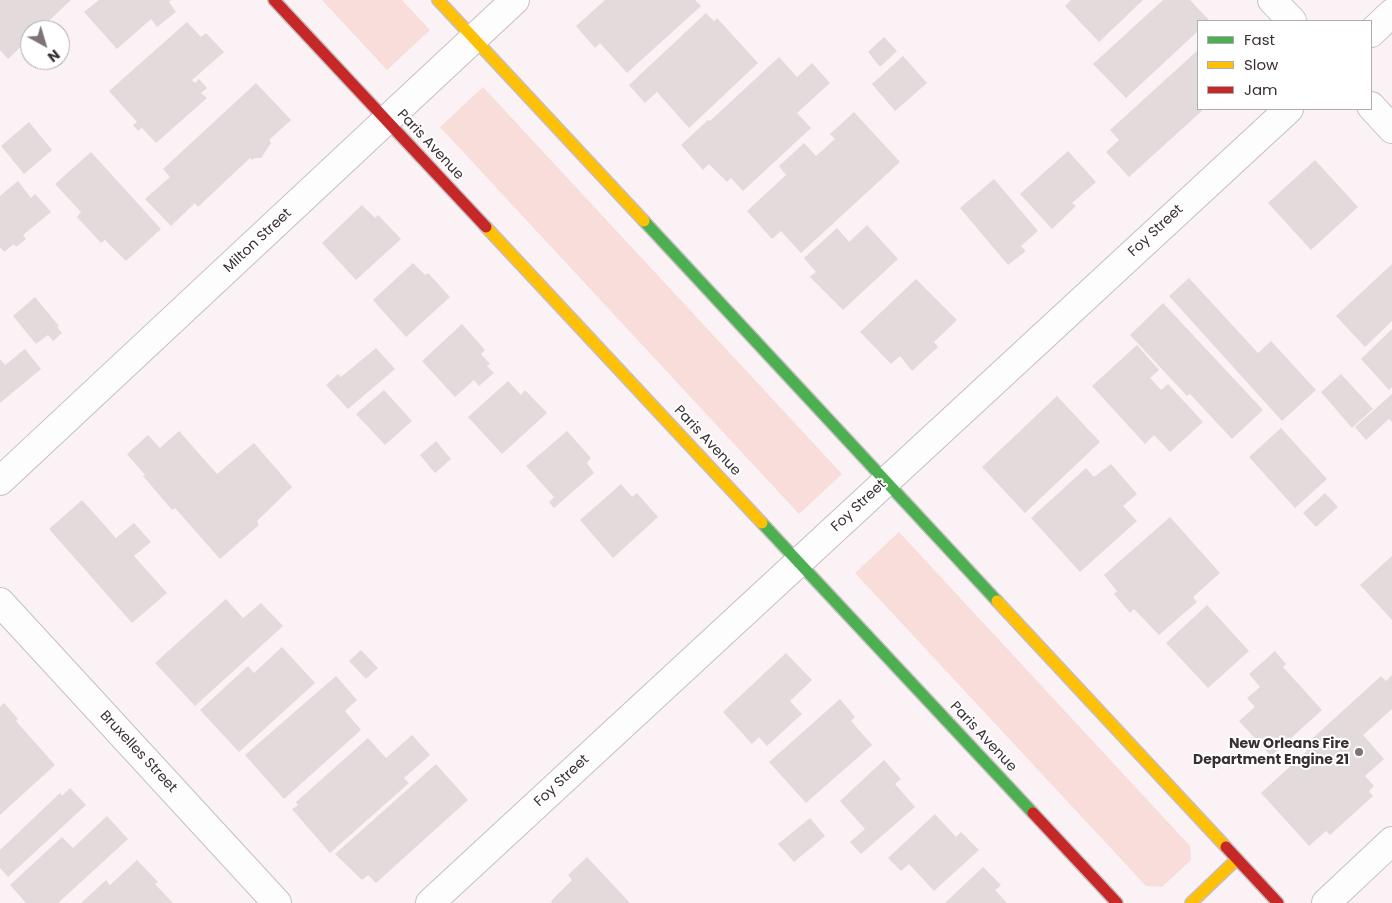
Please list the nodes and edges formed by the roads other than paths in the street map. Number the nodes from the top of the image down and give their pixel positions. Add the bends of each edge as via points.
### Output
1 (274, 0) edge
2 (438, 0) edge
3 (515, 0) edge
4 (1272, 0) edge
5 (1392, 13) edge
6 (1291, 20) edge
7 (1372, 32) edge
8 (474, 39) junction
9 (1372, 107) edge
10 (1288, 110) edge
11 (387, 121) junction
12 (1392, 128) edge
13 (0, 481) edge
14 (885, 481) junction
15 (799, 562) junction
16 (0, 602) edge
17 (1392, 842) edge
18 (1237, 859) junction
19 (276, 903) edge
20 (430, 903) edge
21 (1117, 903) edge
22 (1190, 903) edge
23 (1278, 903) edge
24 (1326, 903) edge

1 - 11 street, Paris Avenue
2 - 8 street
3 - 8 street, Milton Street
4 - 6 street
5 - 7 street
8 - 11 street, Milton Street
8 - 14 street
9 - 12 street
10 - 14 street, Foy Street
11 - 13 street, Milton Street
11 - 15 street, Paris Avenue
14 - 15 street, Foy Street
14 - 18 street
15 - 20 street, Foy Street
15 - 21 street, Paris Avenue
16 - 19 street, Bruxelles Street
17 - 24 street
18 - 22 street
18 - 23 street

